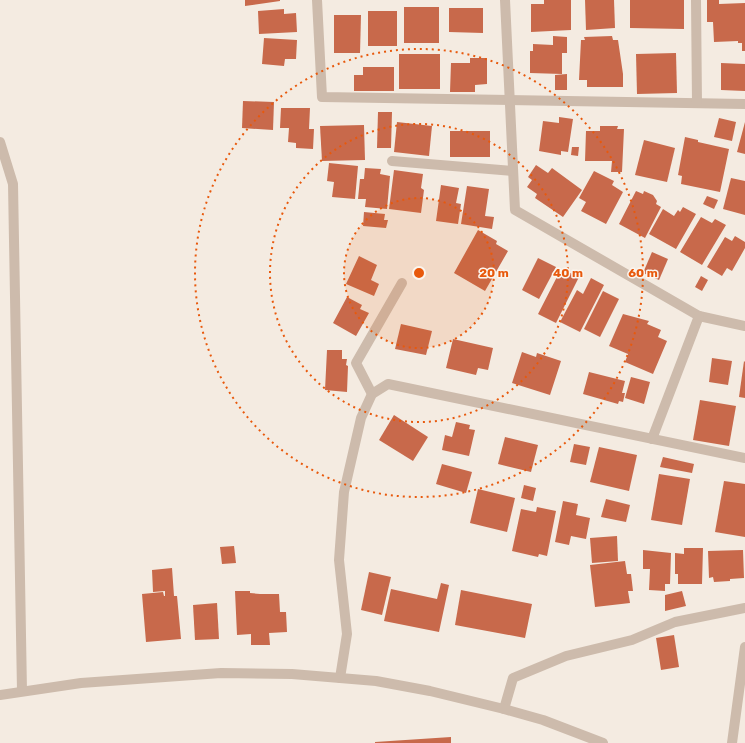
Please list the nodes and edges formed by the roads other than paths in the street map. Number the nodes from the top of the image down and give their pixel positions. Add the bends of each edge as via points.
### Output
1 (316, 0) edge
2 (505, 0) edge
3 (696, 0) edge
4 (510, 101) junction
5 (696, 103) junction
6 (745, 104) edge
7 (1, 146) edge
8 (392, 160) dead end
9 (513, 171) junction
10 (402, 283) dead end
11 (699, 316) junction
12 (745, 326) edge
13 (372, 394) junction
14 (652, 439) junction
15 (745, 458) edge
16 (745, 608) edge
17 (745, 647) edge
18 (340, 678) junction
19 (22, 691) junction
20 (0, 695) edge
21 (504, 709) junction
22 (603, 743) edge
23 (732, 743) edge

1 - 4 street via 322,98
2 - 4 street
3 - 5 street
4 - 5 street
4 - 9 street
5 - 6 street
7 - 19 street via 13,184
8 - 9 street
9 - 11 street via 515,210
10 - 13 street via 356,363
11 - 12 street
11 - 14 street
13 - 14 street via 388,384
13 - 18 street via 361,418 344,492 338,560 347,634
14 - 15 street
16 - 21 street via 675,622 632,640 566,656 513,678
17 - 23 street
18 - 19 street via 221,673 81,683
18 - 21 street via 376,681 430,691
19 - 20 street
21 - 22 street via 544,720

